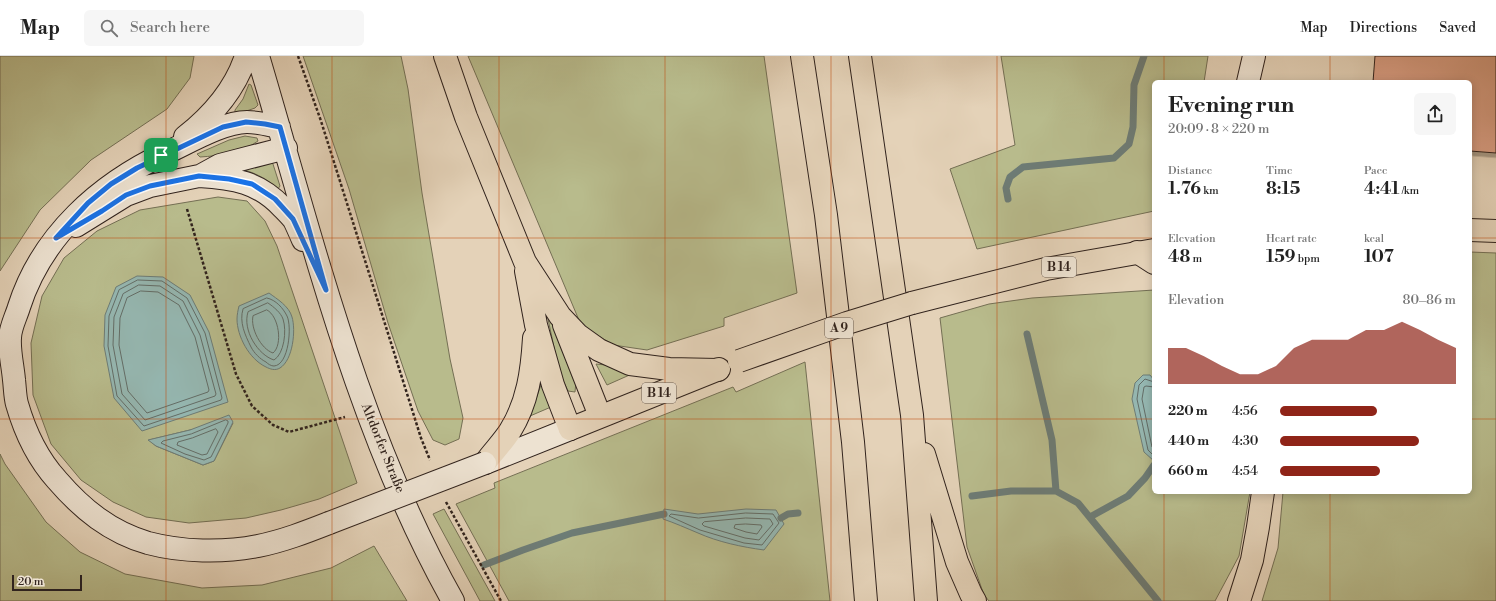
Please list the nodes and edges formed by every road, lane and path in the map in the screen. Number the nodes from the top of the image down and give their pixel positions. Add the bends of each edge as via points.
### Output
1 (246, 56) edge
2 (258, 56) edge
3 (298, 56) edge
4 (445, 56) edge
5 (802, 56) edge
6 (860, 56) edge
7 (280, 127) junction
8 (286, 148) junction
9 (161, 155) junction
10 (199, 176) junction
11 (188, 209) dead end
12 (1472, 230) edge
13 (1496, 231) edge
14 (56, 238) junction
15 (1150, 251) edge
16 (525, 262) junction
17 (326, 290) junction
18 (560, 316) junction
19 (536, 325) junction
20 (718, 370) junction
21 (367, 412) junction
22 (912, 415) junction
23 (600, 416) junction
24 (570, 429) junction
25 (485, 463) junction
26 (432, 466) dead end
27 (1263, 494) edge
28 (443, 495) dead end
29 (1238, 599) edge
30 (453, 601) edge
31 (501, 601) edge
32 (866, 601) edge
33 (926, 601) edge
34 (975, 601) edge

1 - 9 main road via 234,86 223,102
2 - 7 main road
3 - 26 path
4 - 16 main road via 466,117
5 - 32 main road, A 9 via 826,214 853,442
6 - 22 main road
7 - 8 main road
7 - 9 main road via 246,122 223,127
8 - 10 main road via 220,165
8 - 17 main road
9 - 14 main road via 111,184 88,203
10 - 14 main road via 150,186 126,195
10 - 17 main road via 252,184 275,199 293,219
11 - 21 path via 236,374 252,406 273,425 289,432
12 - 13 main road
14 - 25 main road, bridge via 38,264 23,295 10,338 16,402 31,442 44,464 66,491 114,530 148,543 180,549 215,551 258,546 294,536
15 - 20 main road, B 14, bridge via 1046,269 912,303
16 - 18 main road
16 - 19 main road
17 - 21 main road, Altdorfer Straße
18 - 20 main road via 578,335 599,350 630,364 669,369
18 - 23 main road
19 - 24 main road via 553,385
19 - 25 main road via 532,374 523,406 510,431
20 - 23 main road, B 14
21 - 30 main road, Altdorfer Straße via 422,540
22 - 33 main road
22 - 34 main road via 957,562
23 - 24 main road, B 14
24 - 25 main road
27 - 29 main road via 1252,560
28 - 31 path

